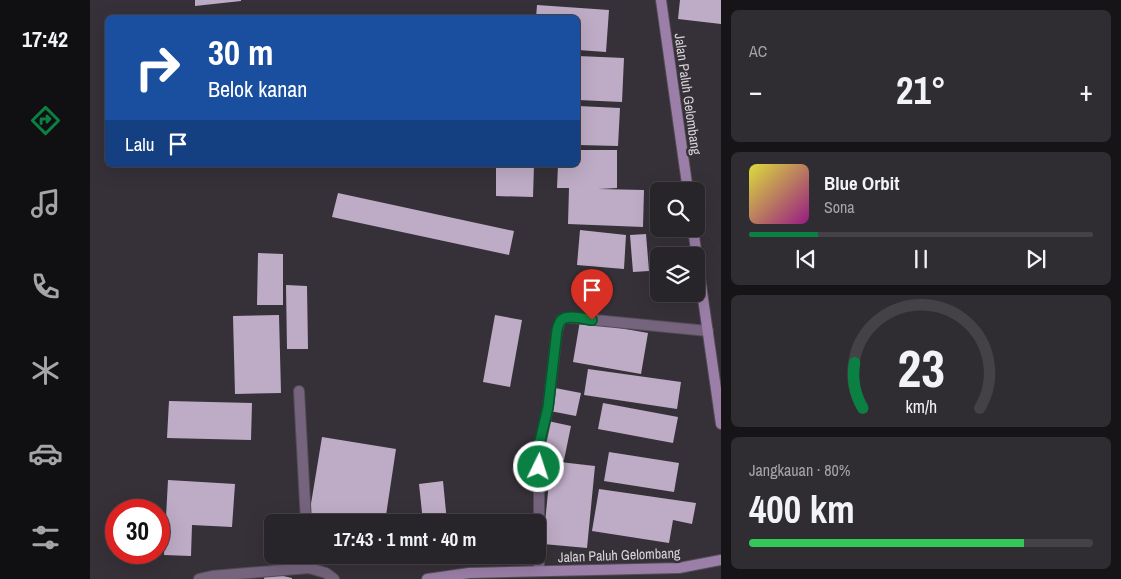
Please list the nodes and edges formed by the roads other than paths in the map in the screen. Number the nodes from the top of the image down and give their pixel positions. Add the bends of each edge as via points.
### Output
1 (661, 0) edge
2 (687, 182) edge
3 (694, 237) edge
4 (708, 331) junction
5 (299, 391) dead end
6 (721, 424) edge
7 (306, 514) edge
8 (721, 560) edge
9 (309, 564) edge
10 (309, 568) junction
11 (539, 571) junction
12 (199, 579) edge
13 (334, 579) edge
14 (427, 579) edge

1 - 2 street, Jalan Paluh Gelombang
3 - 4 street
4 - 6 street
4 - 11 street via 574,318 561,320 538,449
5 - 7 street
8 - 11 street, Jalan Paluh Gelombang via 679,568
9 - 10 street
10 - 12 street
10 - 13 street
11 - 14 street, Jalan Paluh Gelombang via 469,573

